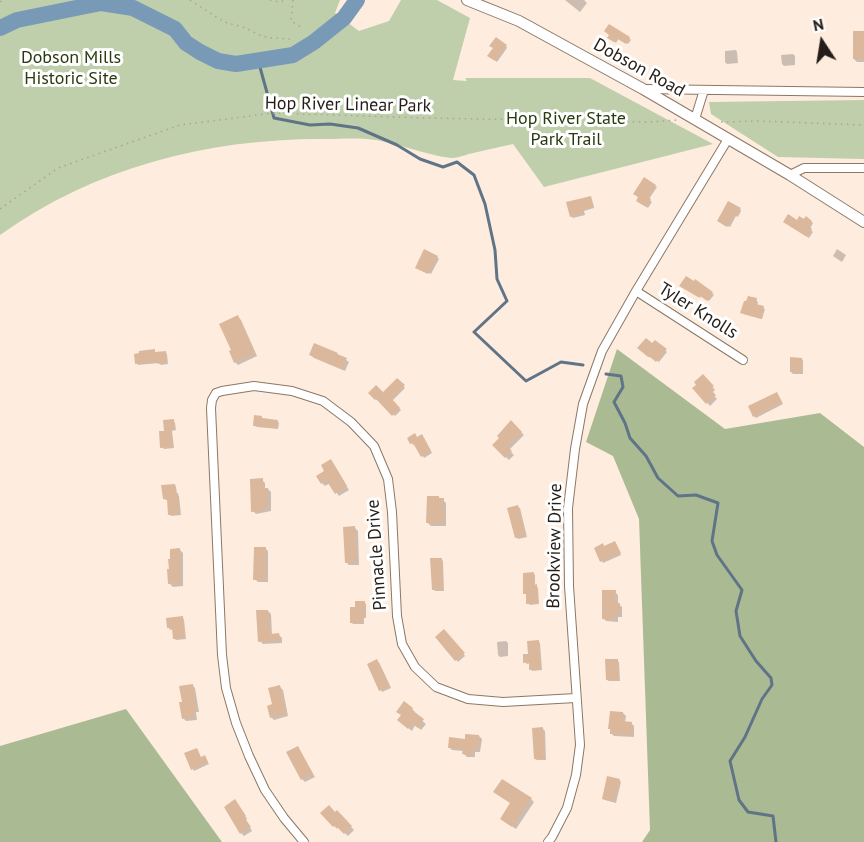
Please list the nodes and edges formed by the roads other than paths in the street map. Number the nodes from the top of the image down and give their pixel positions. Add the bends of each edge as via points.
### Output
1 (467, 0) edge
2 (643, 89) junction
3 (705, 90) junction
4 (864, 92) edge
5 (695, 119) junction
6 (728, 139) junction
7 (864, 168) edge
8 (790, 175) junction
9 (864, 222) edge
10 (636, 291) junction
11 (743, 360) dead end
12 (576, 698) junction
13 (304, 842) edge
14 (548, 842) edge

1 - 2 street, Dobson Road via 519,21
2 - 3 street
2 - 5 street, Dobson Road
3 - 4 street
3 - 5 street
5 - 6 street, Dobson Road
6 - 8 street, Dobson Road
6 - 10 street, Brookview Drive
7 - 8 street via 804,168
8 - 9 street, Dobson Road
10 - 11 street, Tyler Knolls
10 - 12 street, Brookview Drive via 602,351 583,404 575,449 568,519
12 - 13 street, Pinnacle Drive via 503,702 468,699 436,687 415,667 402,644 388,479 374,446 323,401 304,394 255,387 216,393 211,408 226,688 236,723 265,790
12 - 14 street, Brookview Drive via 580,745 576,775 567,808

